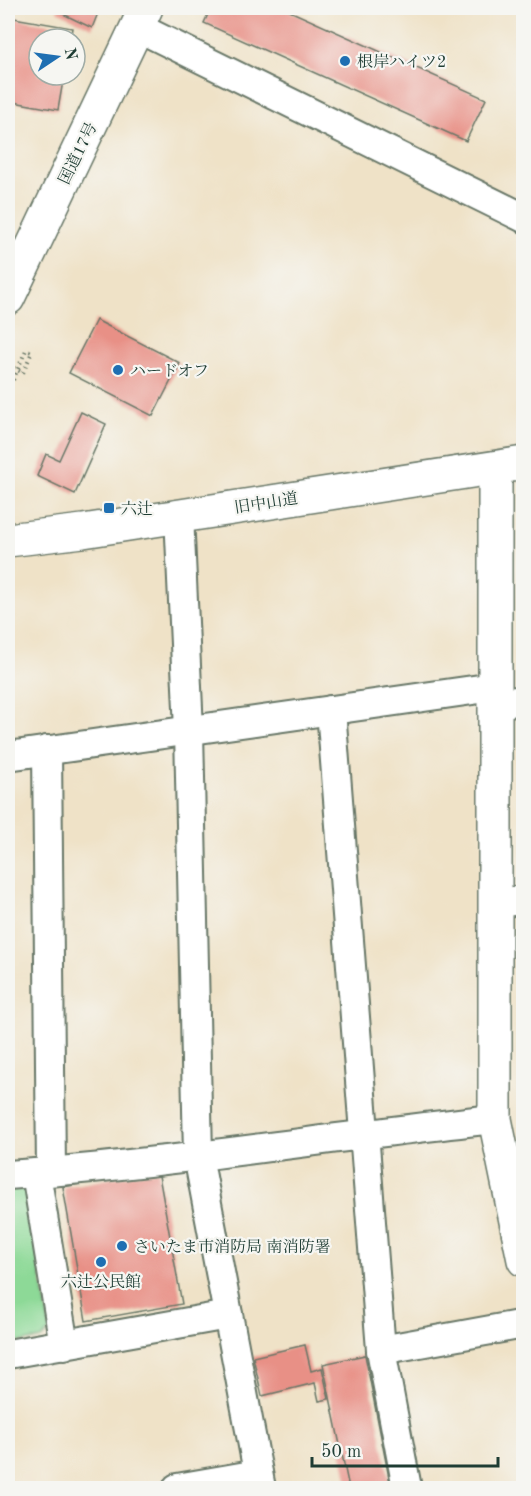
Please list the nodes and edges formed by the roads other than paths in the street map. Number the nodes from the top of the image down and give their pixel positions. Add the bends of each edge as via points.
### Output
1 (142, 17) edge
2 (524, 218) edge
3 (8, 298) edge
4 (509, 465) edge
5 (179, 515) junction
6 (8, 540) edge
7 (504, 697) edge
8 (331, 710) junction
9 (189, 730) junction
10 (47, 750) junction
11 (8, 756) edge
12 (508, 901) edge
13 (509, 1118) edge
14 (363, 1133) junction
15 (198, 1156) junction
16 (43, 1172) junction
17 (8, 1175) edge
18 (524, 1260) edge
19 (228, 1315) junction
20 (524, 1324) edge
21 (64, 1345) junction
22 (381, 1350) junction
23 (8, 1354) edge
24 (259, 1481) edge
25 (177, 1488) edge
26 (407, 1488) edge

1 - 2 street
1 - 3 main road, 国道17号
4 - 5 main road, 旧中山道
4 - 7 main road
5 - 6 main road, 旧中山道
5 - 9 street
7 - 8 street
7 - 12 main road
8 - 9 street
8 - 14 street
9 - 10 street
9 - 15 street
10 - 11 street
10 - 16 street
12 - 13 main road
13 - 14 street
13 - 18 main road
14 - 15 street
14 - 22 street
15 - 16 street
15 - 19 street
16 - 17 street
16 - 21 street
19 - 21 street
19 - 24 street
20 - 22 street
21 - 23 street
22 - 26 street
24 - 25 street

